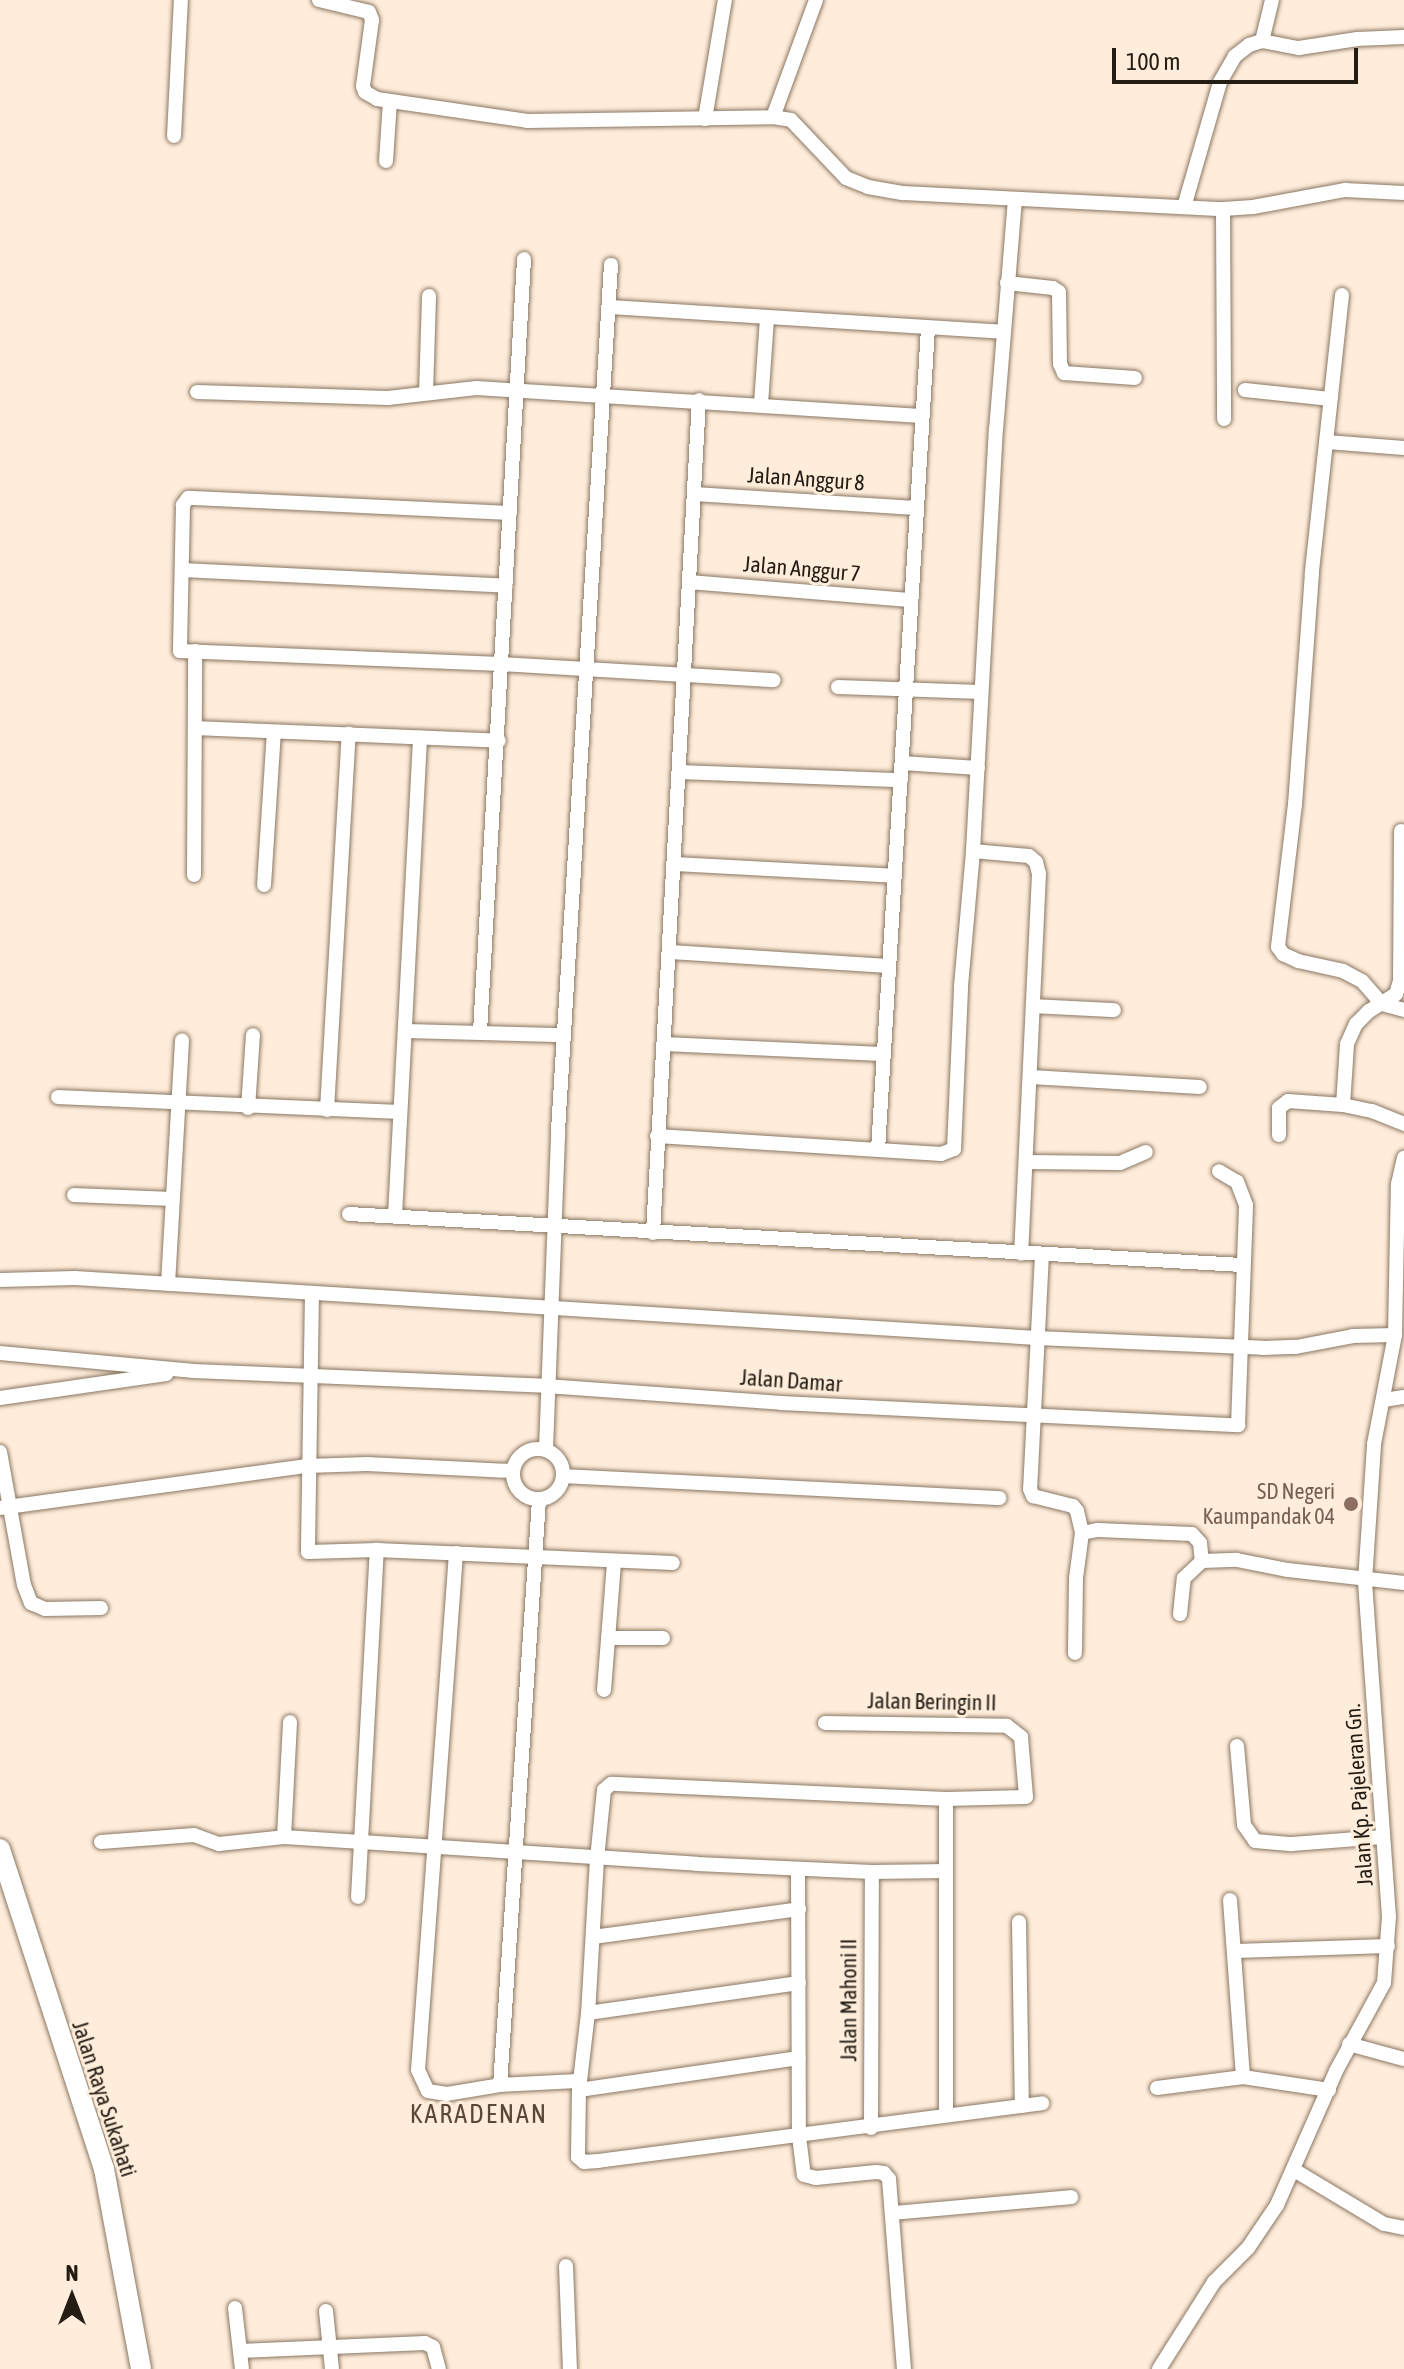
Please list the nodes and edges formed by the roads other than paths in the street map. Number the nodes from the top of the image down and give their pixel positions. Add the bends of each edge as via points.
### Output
1 (181, 0) edge
2 (319, 0) edge
3 (725, 0) edge
4 (816, 0) edge
5 (1272, 0) edge
6 (370, 6) edge
7 (1404, 37) edge
8 (1262, 41) junction
9 (390, 101) junction
10 (773, 117) junction
11 (705, 119) junction
12 (174, 136) dead end
13 (386, 161) dead end
14 (1404, 193) edge
15 (1015, 201) junction
16 (1184, 207) junction
17 (1223, 209) junction
18 (524, 259) dead end
19 (611, 265) dead end
20 (1007, 283) junction
21 (1342, 295) dead end
22 (429, 296) dead end
23 (609, 307) junction
24 (767, 319) junction
25 (928, 328) junction
26 (1003, 332) junction
27 (1135, 378) dead end
28 (518, 390) junction
29 (1245, 390) dead end
30 (197, 392) dead end
31 (426, 393) junction
32 (604, 396) junction
33 (1331, 399) junction
34 (699, 400) junction
35 (761, 404) junction
36 (921, 416) junction
37 (1224, 419) dead end
38 (1327, 442) junction
39 (1404, 448) edge
40 (694, 494) junction
41 (916, 508) junction
42 (510, 513) junction
43 (184, 570) junction
44 (690, 582) junction
45 (506, 586) junction
46 (911, 600) junction
47 (195, 651) junction
48 (501, 664) junction
49 (589, 669) junction
50 (684, 675) junction
51 (774, 680) dead end
52 (838, 687) dead end
53 (905, 690) junction
54 (981, 692) junction
55 (195, 728) junction
56 (274, 732) junction
57 (349, 734) junction
58 (420, 738) junction
59 (499, 741) junction
60 (902, 763) junction
61 (978, 768) junction
62 (679, 772) junction
63 (901, 780) junction
64 (1401, 831) dead end
65 (973, 851) junction
66 (675, 864) junction
67 (194, 875) dead end
68 (894, 876) junction
69 (264, 885) dead end
70 (670, 952) junction
71 (889, 966) junction
72 (1382, 1004) junction
73 (1034, 1006) junction
74 (1114, 1010) dead end
75 (1404, 1010) edge
76 (406, 1031) junction
77 (480, 1032) junction
78 (253, 1035) dead end
79 (564, 1035) junction
80 (182, 1040) dead end
81 (664, 1044) junction
82 (882, 1054) junction
83 (1031, 1077) junction
84 (1200, 1087) dead end
85 (58, 1097) dead end
86 (179, 1104) junction
87 (1343, 1105) junction
88 (248, 1108) junction
89 (327, 1110) junction
90 (399, 1112) junction
91 (1404, 1124) edge
92 (1279, 1135) dead end
93 (657, 1136) junction
94 (878, 1150) junction
95 (1146, 1152) dead end
96 (1404, 1158) edge
97 (1026, 1162) junction
98 (1219, 1171) dead end
99 (74, 1195) dead end
100 (172, 1199) junction
101 (349, 1214) dead end
102 (395, 1216) junction
103 (554, 1225) junction
104 (653, 1233) junction
105 (1021, 1254) junction
106 (1042, 1254) junction
107 (1242, 1265) junction
108 (1401, 1268) edge
109 (0, 1280) edge
110 (168, 1284) junction
111 (312, 1293) junction
112 (550, 1308) junction
113 (1395, 1335) junction
114 (1037, 1338) junction
115 (1242, 1348) junction
116 (0, 1353) edge
117 (194, 1371) junction
118 (308, 1375) junction
119 (546, 1386) junction
120 (1404, 1397) edge
121 (0, 1398) edge
122 (1384, 1400) junction
123 (1034, 1417) junction
124 (546, 1449) junction
125 (0, 1452) edge
126 (307, 1466) junction
127 (512, 1471) junction
128 (564, 1476) junction
129 (999, 1498) dead end
130 (539, 1500) junction
131 (4, 1512) edge
132 (1082, 1533) junction
133 (377, 1550) junction
134 (456, 1553) junction
135 (534, 1557) junction
136 (1202, 1561) junction
137 (614, 1562) junction
138 (673, 1563) dead end
139 (1365, 1581) junction
140 (1404, 1583) edge
141 (101, 1608) dead end
142 (1180, 1614) dead end
143 (608, 1638) junction
144 (663, 1638) dead end
145 (1075, 1653) dead end
146 (604, 1690) dead end
147 (290, 1722) dead end
148 (825, 1723) dead end
149 (1237, 1746) dead end
150 (946, 1799) junction
151 (284, 1837) junction
152 (1383, 1837) junction
153 (359, 1840) junction
154 (101, 1842) dead end
155 (434, 1846) junction
156 (0, 1849) edge
157 (515, 1851) junction
158 (597, 1859) junction
159 (798, 1869) junction
160 (945, 1871) junction
161 (872, 1872) junction
162 (358, 1897) dead end
163 (1230, 1900) dead end
164 (799, 1909) junction
165 (1019, 1922) dead end
166 (593, 1937) junction
167 (1388, 1946) junction
168 (1235, 1951) junction
169 (799, 1983) junction
170 (588, 2013) junction
171 (1349, 2044) junction
172 (799, 2058) junction
173 (1404, 2059) edge
174 (1243, 2077) junction
175 (500, 2085) junction
176 (579, 2085) junction
177 (1157, 2088) dead end
178 (1329, 2090) junction
179 (1042, 2103) dead end
180 (1022, 2106) junction
181 (946, 2115) junction
182 (871, 2128) junction
183 (799, 2136) junction
184 (1294, 2170) junction
185 (1071, 2197) dead end
186 (893, 2213) junction
187 (1404, 2228) edge
188 (566, 2266) dead end
189 (235, 2308) dead end
190 (326, 2311) dead end
191 (331, 2348) junction
192 (240, 2351) junction
193 (141, 2369) edge
194 (242, 2369) edge
195 (332, 2369) edge
196 (439, 2369) edge
197 (570, 2369) edge
198 (904, 2369) edge
199 (1159, 2369) edge

1 - 12 street
2 - 6 street
3 - 11 street
4 - 10 street
5 - 8 street
6 - 9 street via 363,86 370,97
7 - 8 street via 1299,48
8 - 16 street via 1235,56 1220,82
9 - 11 street via 527,121
9 - 13 street
10 - 11 street
10 - 15 street via 791,120 832,166 868,187
14 - 17 street via 1345,190
15 - 16 street
15 - 20 street
16 - 17 street
17 - 37 street
18 - 28 street
19 - 23 street
20 - 26 street
20 - 27 street via 1059,292 1064,373
21 - 33 street
22 - 31 street
23 - 24 street
23 - 32 street
24 - 25 street
24 - 35 street
25 - 26 street
25 - 36 street
26 - 54 street
28 - 31 street
28 - 32 street
28 - 42 street
29 - 33 street
30 - 31 street via 388,398
32 - 34 street
32 - 49 street
33 - 38 street
34 - 35 street
34 - 40 street
35 - 36 street
36 - 41 street
38 - 39 street
38 - 72 street via 1278,947 1298,961 1362,981
40 - 41 street, Jalan Anggur 8
40 - 44 street
41 - 46 street
42 - 43 street via 192,497 183,505
42 - 45 street
43 - 45 street
43 - 47 street via 180,651
44 - 46 street, Jalan Anggur 7
44 - 50 street
45 - 48 street
46 - 53 street
47 - 48 street
47 - 55 street
48 - 49 street
48 - 59 street
49 - 50 street
49 - 79 street
50 - 51 street
50 - 62 street
52 - 53 street
53 - 54 street
53 - 60 street
54 - 61 street
55 - 56 street
55 - 67 street
56 - 57 street
56 - 69 street
57 - 58 street
57 - 89 street
58 - 59 street
58 - 76 street
59 - 77 street
60 - 61 street
60 - 63 street
61 - 65 street
62 - 63 street
62 - 66 street
63 - 68 street
64 - 72 street via 1400,981 1396,994
65 - 73 street via 1029,856 1036,862
65 - 94 street via 961,986 957,1143 951,1152 941,1154
66 - 68 street
66 - 70 street
68 - 71 street
70 - 71 street
70 - 81 street
71 - 82 street
72 - 75 street
72 - 87 street via 1356,1024 1347,1044
73 - 74 street
73 - 83 street
76 - 77 street
76 - 90 street
77 - 79 street
78 - 88 street
79 - 103 street
80 - 86 street
81 - 82 street
81 - 93 street
82 - 94 street
83 - 84 street
83 - 97 street
85 - 86 street
86 - 88 street
86 - 100 street
87 - 91 street
87 - 92 street via 1282,1102
88 - 89 street
89 - 90 street
90 - 102 street
93 - 94 street
93 - 104 street
95 - 97 street via 1120,1163
96 - 108 street, Jalan Kp. Pajeleran Gn. via 1398,1184
97 - 105 street
98 - 107 street via 1244,1192
99 - 100 street
100 - 110 street
101 - 102 street
102 - 103 street
103 - 104 street
103 - 112 street
104 - 105 street
105 - 106 street
106 - 107 street
106 - 114 street
107 - 115 street
108 - 113 street, Jalan Kp. Pajeleran Gn.
109 - 110 street via 41,1276
110 - 111 street
111 - 112 street
111 - 118 street
112 - 114 street
112 - 119 street
113 - 115 street
113 - 122 street, Jalan Kp. Pajeleran Gn.
114 - 115 street
114 - 123 street
115 - 123 street, Jalan Damar via 1238,1425
116 - 117 street
117 - 118 street, Jalan Damar
117 - 121 street
118 - 119 street, Jalan Damar
118 - 126 street
119 - 123 street, Jalan Damar
119 - 124 street
120 - 122 street
122 - 139 street, Jalan Kp. Pajeleran Gn. via 1368,1494
123 - 132 street via 1030,1489 1033,1496 1073,1506
124 - 127 street via 524,1452
124 - 128 street via 562,1465
125 - 131 street
126 - 127 street
126 - 131 street
126 - 133 street via 308,1552
127 - 130 street via 523,1495
128 - 129 street
128 - 130 street via 560,1488
130 - 135 street
131 - 141 street via 31,1603 45,1609
132 - 136 street via 1192,1534 1200,1543
132 - 145 street
133 - 134 street
133 - 153 street
134 - 135 street
134 - 155 street
135 - 137 street
135 - 157 street
136 - 139 street via 1237,1560
136 - 142 street via 1184,1578
137 - 138 street
137 - 143 street
139 - 140 street
139 - 152 street, Jalan Kp. Pajeleran Gn.
143 - 144 street
143 - 146 street
147 - 151 street
148 - 150 street, Jalan Beringin II via 1007,1726 1021,1737 1026,1797
149 - 152 street via 1244,1825 1255,1841 1292,1844
150 - 158 street via 611,1784 604,1790
150 - 160 street
151 - 153 street
151 - 154 street via 219,1844 194,1835
152 - 167 street, Jalan Kp. Pajeleran Gn.
153 - 155 street
153 - 162 street
155 - 157 street
155 - 175 street via 418,2070 428,2091 447,2094
156 - 193 main road, Jalan Raya Sukahati via 104,2169
157 - 158 street
157 - 175 street
158 - 159 street
158 - 166 street
159 - 161 street
159 - 164 street
160 - 161 street
160 - 181 street
161 - 182 street, Jalan Mahoni II
163 - 168 street
164 - 166 street
164 - 169 street
165 - 180 street
166 - 170 street
167 - 168 street
167 - 171 street, Jalan Kp. Pajeleran Gn. via 1384,1983
168 - 174 street
169 - 170 street
169 - 172 street
170 - 176 street
171 - 173 street
171 - 178 street, Jalan Kp. Pajeleran Gn.
172 - 176 street
172 - 183 street
174 - 177 street
174 - 178 street
175 - 176 street
176 - 183 street via 577,2154 584,2162
178 - 184 street, Jalan Kp. Pajeleran Gn.
179 - 180 street
180 - 181 street
181 - 182 street
182 - 183 street
183 - 186 street via 807,2178 884,2173
184 - 187 street via 1371,2217
184 - 199 street, Jalan Kp. Pajeleran Gn. via 1263,2227 1214,2282
185 - 186 street
186 - 198 street
188 - 197 street
189 - 192 street
190 - 191 street
191 - 192 street
191 - 195 street
191 - 196 street via 425,2343 433,2347
192 - 194 street

